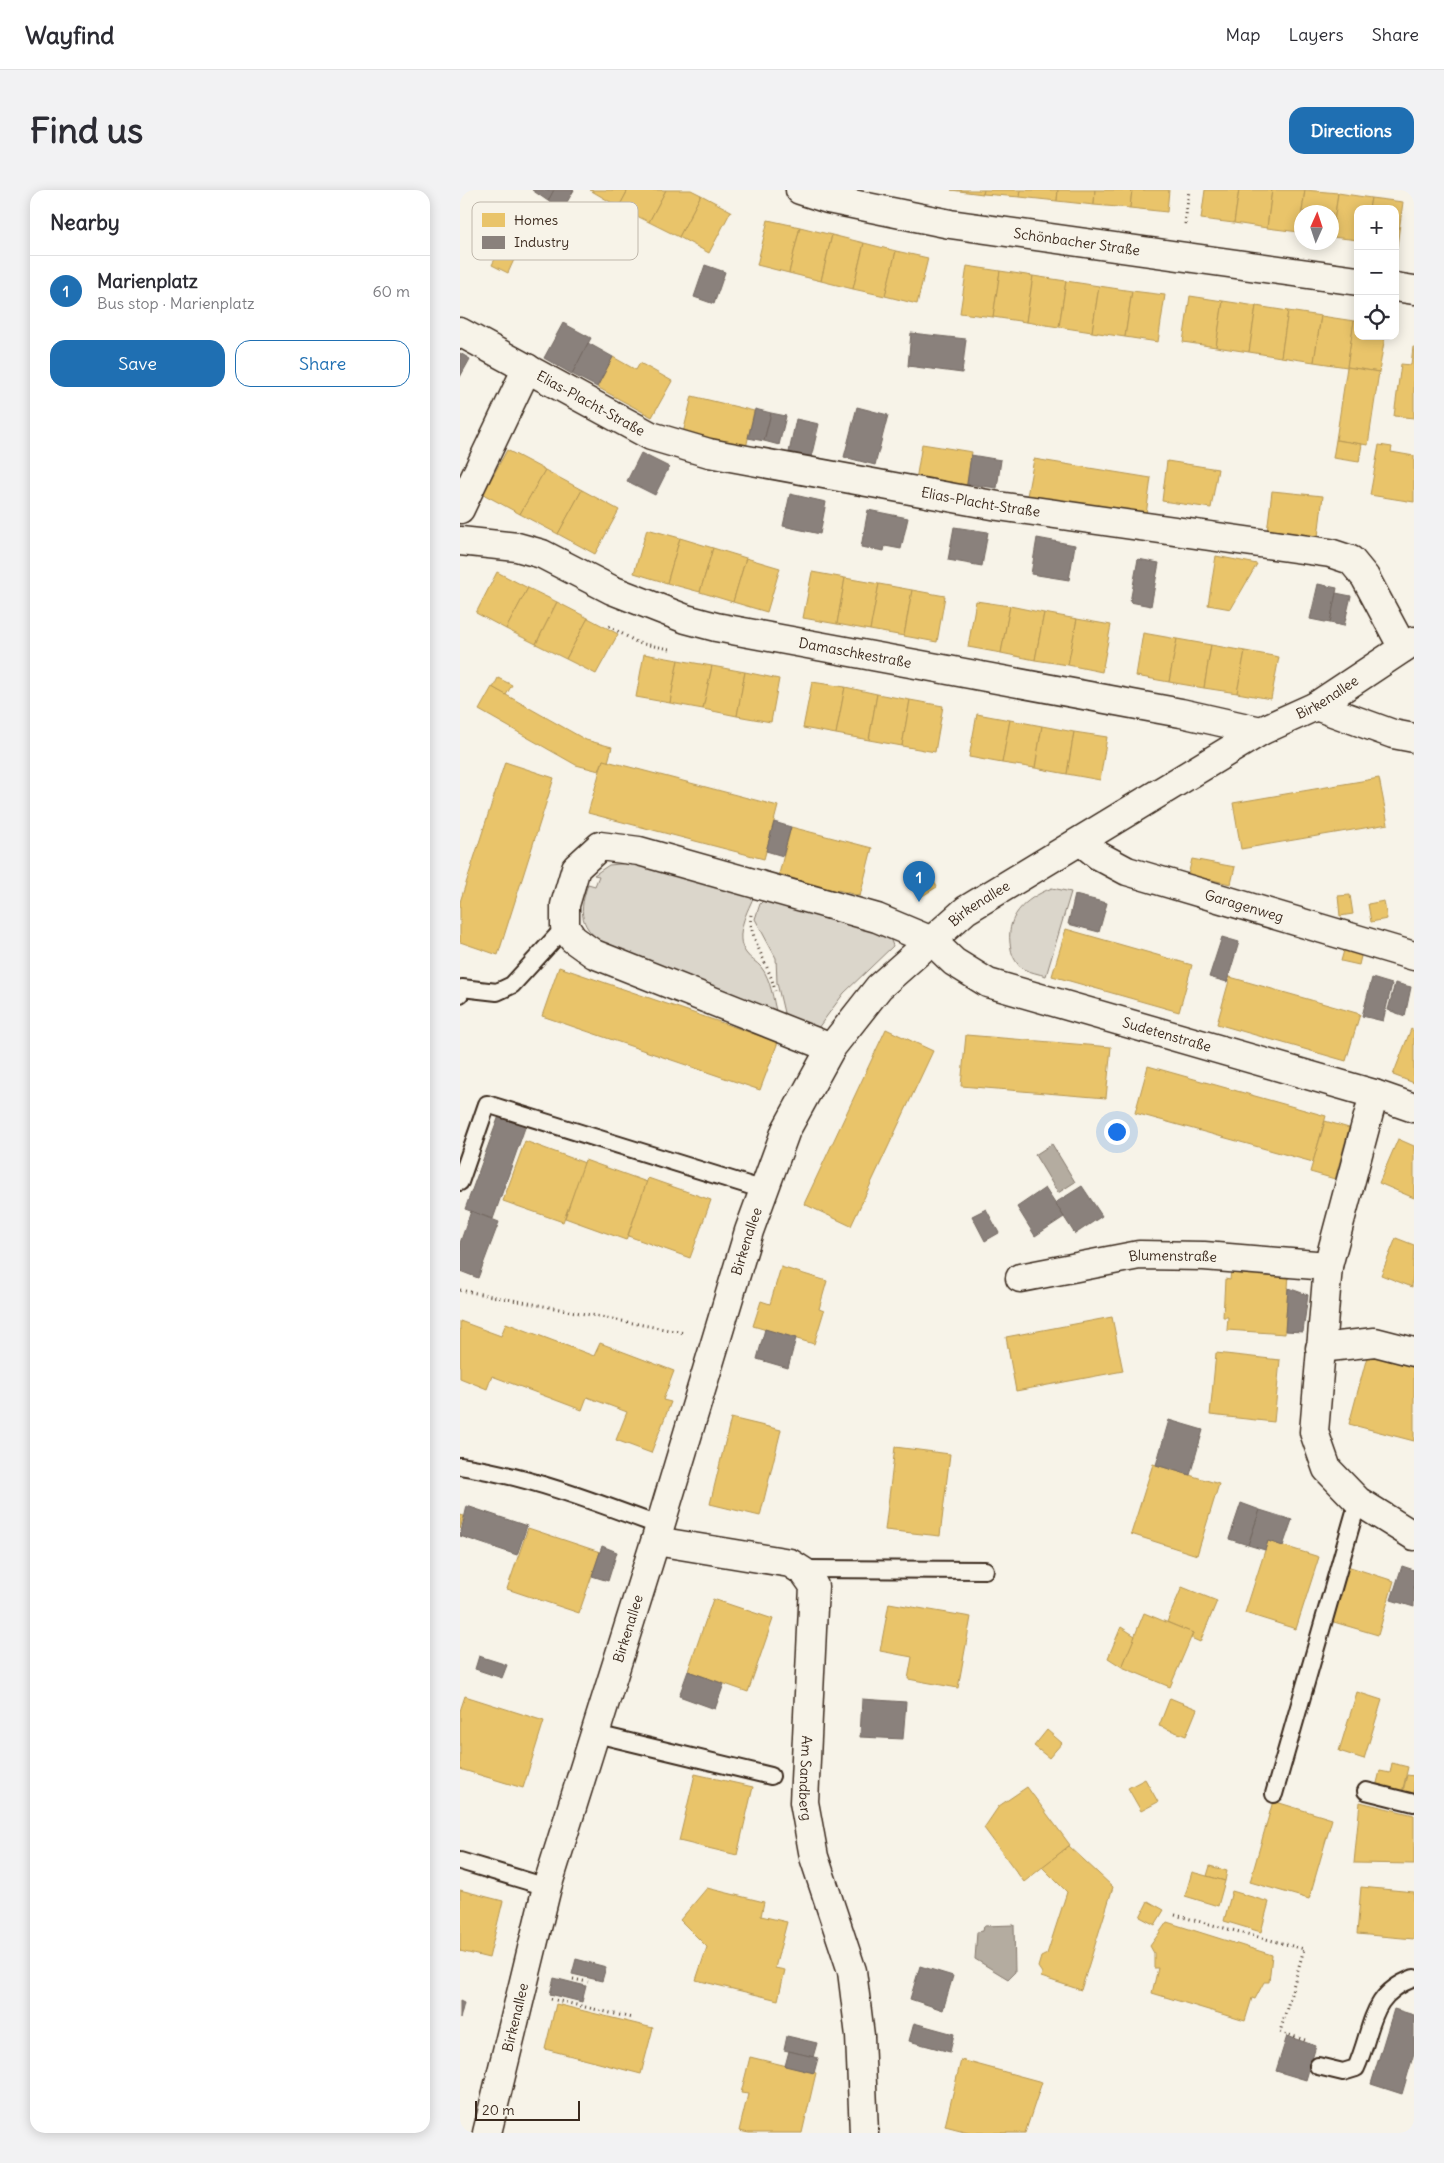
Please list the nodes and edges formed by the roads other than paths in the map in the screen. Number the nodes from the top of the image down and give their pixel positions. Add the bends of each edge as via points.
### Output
1 (800, 190) edge
2 (1354, 280) edge
3 (1399, 288) edge
4 (1414, 290) edge
5 (460, 332) edge
6 (527, 368) junction
7 (460, 509) edge
8 (460, 541) edge
9 (1408, 645) edge
10 (1316, 706) junction
11 (1261, 731) junction
12 (1414, 738) edge
13 (1082, 842) junction
14 (566, 927) junction
15 (932, 941) junction
16 (1414, 956) edge
17 (460, 994) edge
18 (831, 1048) junction
19 (1374, 1094) junction
20 (1414, 1108) edge
21 (460, 1182) edge
22 (764, 1190) junction
23 (1328, 1266) junction
24 (1020, 1278) dead end
25 (1320, 1348) junction
26 (1414, 1352) edge
27 (460, 1466) edge
28 (1358, 1501) junction
29 (658, 1533) junction
30 (1414, 1536) edge
31 (800, 1569) junction
32 (985, 1570) dead end
33 (596, 1734) junction
34 (772, 1776) dead end
35 (1366, 1791) dead end
36 (1274, 1794) dead end
37 (1414, 1803) edge
38 (460, 1861) edge
39 (547, 1888) junction
40 (1414, 1978) edge
41 (1318, 2066) road end
42 (487, 2133) edge
43 (864, 2133) edge

1 - 2 street, Schönbacher Straße via 950,224
3 - 4 street
5 - 6 street, Elias-Placht-Straße
6 - 7 street, Elias-Placht-Straße
6 - 9 street, Elias-Placht-Straße via 651,436 710,453 998,506 1330,553 1351,560
8 - 11 street, Damaschkestraße via 517,547 542,554 612,590 716,627 1171,711
9 - 10 street, Birkenallee
10 - 11 street, Birkenallee
10 - 12 street via 1393,734
11 - 13 street, Birkenallee
13 - 15 street, Birkenallee via 966,910
13 - 16 street, Garagenweg via 1099,856 1127,871
14 - 15 street via 565,905 576,868 600,846 639,851 877,918
14 - 17 lane via 512,984 497,992 462,988
14 - 18 street via 574,939 594,954
15 - 18 street, Birkenallee via 879,987
15 - 19 street, Sudetenstraße via 954,962 988,983
18 - 22 street, Birkenallee via 786,1130
19 - 20 street, Sudetenstraße
19 - 23 street
21 - 22 lane via 487,1104
22 - 29 street, Birkenallee
23 - 24 street, Blumenstraße via 1204,1256 1139,1255
23 - 25 street
25 - 26 street via 1375,1342
25 - 28 street via 1314,1432 1327,1469
27 - 29 lane via 547,1487
28 - 30 street
28 - 36 lane
29 - 31 street via 790,1563
29 - 33 street, Birkenallee
31 - 32 lane
31 - 43 street, Am Sandberg via 814,1586 804,1802 814,1857 852,1971 860,2036
33 - 34 lane
33 - 39 street, Birkenallee
35 - 37 lane
38 - 39 lane
39 - 42 street, Birkenallee
40 - 41 lane via 1398,1984 1384,1995 1356,2068 1342,2072

